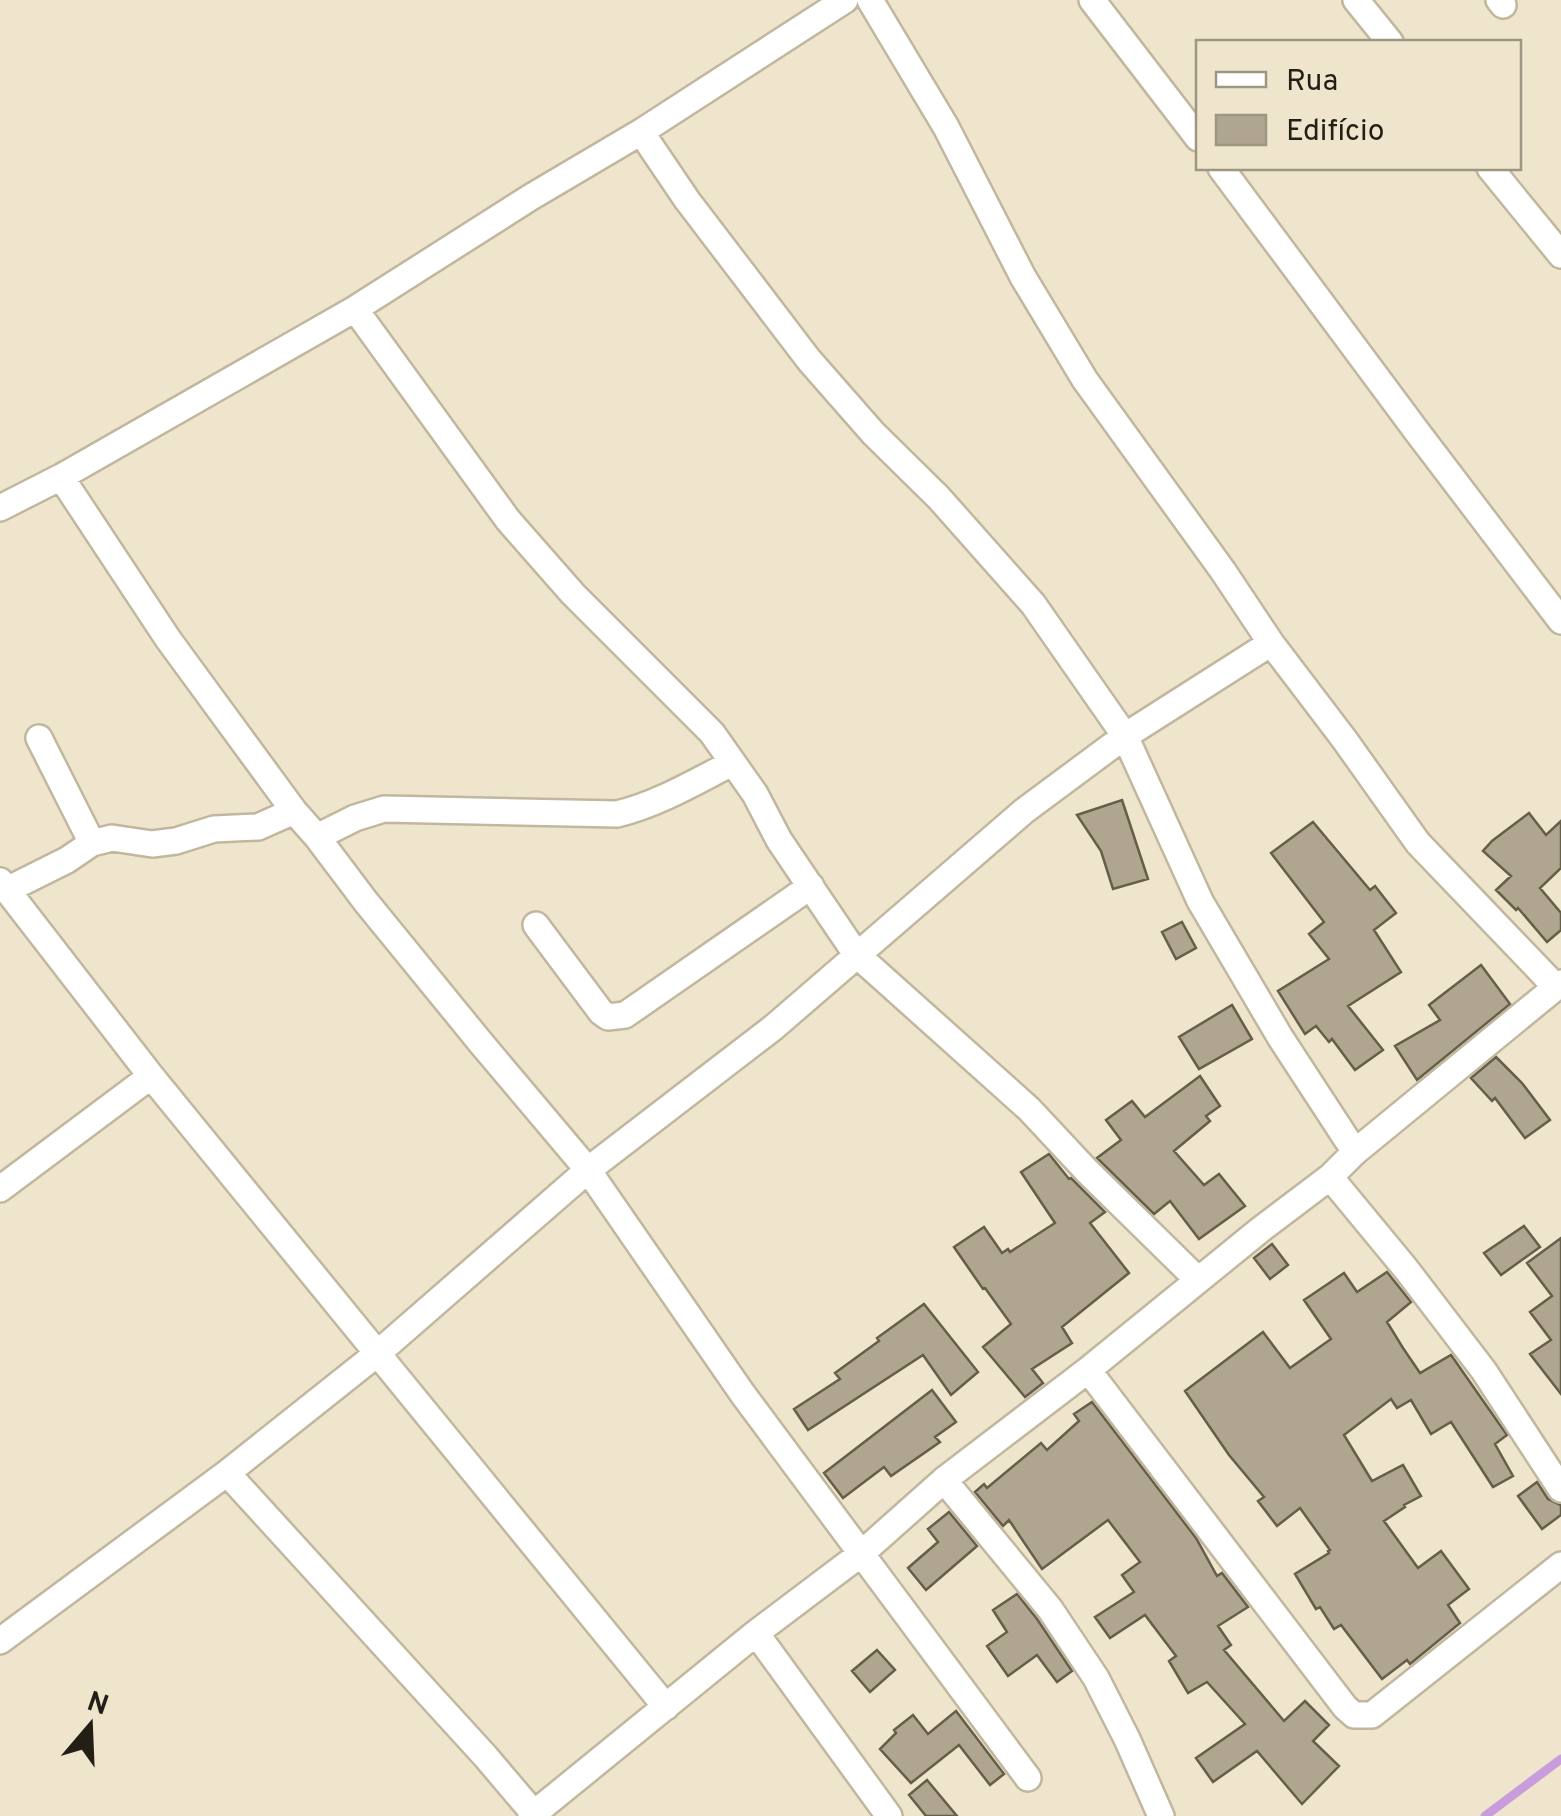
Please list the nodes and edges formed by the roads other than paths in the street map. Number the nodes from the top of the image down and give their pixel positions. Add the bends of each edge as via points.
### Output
1 (845, 0) edge
2 (870, 0) edge
3 (1092, 0) edge
4 (1356, 0) edge
5 (1388, 40) edge
6 (642, 132) junction
7 (1196, 135) edge
8 (1223, 170) edge
9 (1492, 170) edge
10 (1561, 255) edge
11 (355, 309) junction
12 (61, 476) junction
13 (0, 508) edge
14 (1561, 620) edge
15 (1272, 643) junction
16 (1125, 736) junction
17 (39, 738) dead end
18 (732, 762) junction
19 (294, 811) junction
20 (317, 837) junction
21 (92, 843) junction
22 (3, 885) edge
23 (811, 886) junction
24 (536, 925) dead end
25 (856, 954) junction
26 (1558, 985) edge
27 (151, 1076) junction
28 (1355, 1152) junction
29 (588, 1170) junction
30 (1330, 1177) junction
31 (0, 1189) edge
32 (1198, 1280) junction
33 (378, 1354) junction
34 (1088, 1370) junction
35 (228, 1473) junction
36 (944, 1480) junction
37 (1561, 1489) edge
38 (862, 1553) junction
39 (1561, 1565) edge
40 (756, 1633) junction
41 (0, 1641) edge
42 (666, 1707) junction
43 (1028, 1778) dead end
44 (534, 1815) edge
45 (889, 1816) edge
46 (1161, 1816) edge

1 - 6 street
2 - 15 street via 1085,380
3 - 7 street
4 - 5 street
6 - 11 street
6 - 16 street via 809,360 1033,604
8 - 14 street
9 - 10 street
11 - 12 street
11 - 18 street via 508,520
12 - 13 street
12 - 19 street via 168,639
15 - 16 street
15 - 26 street via 1418,843
16 - 25 street via 1024,811
16 - 28 street via 1200,901
17 - 21 street
18 - 20 street via 616,814 384,809
18 - 23 street
19 - 20 street
19 - 21 street via 258,827 152,844 112,838
20 - 29 street
21 - 22 street via 68,860
22 - 27 street
23 - 24 street via 625,1015 601,1012
23 - 25 street
25 - 29 street
25 - 32 street via 1030,1109
26 - 28 street
27 - 31 street
27 - 33 street
28 - 30 street
29 - 33 street
29 - 38 street
30 - 32 street
30 - 37 street via 1484,1371
32 - 34 street
33 - 35 street
33 - 42 street
34 - 36 street
34 - 39 street via 1354,1716 1372,1714
35 - 41 street
35 - 44 street
36 - 38 street
36 - 46 street via 1050,1609 1096,1678
38 - 40 street
38 - 43 street
40 - 42 street
40 - 45 street
42 - 44 street

